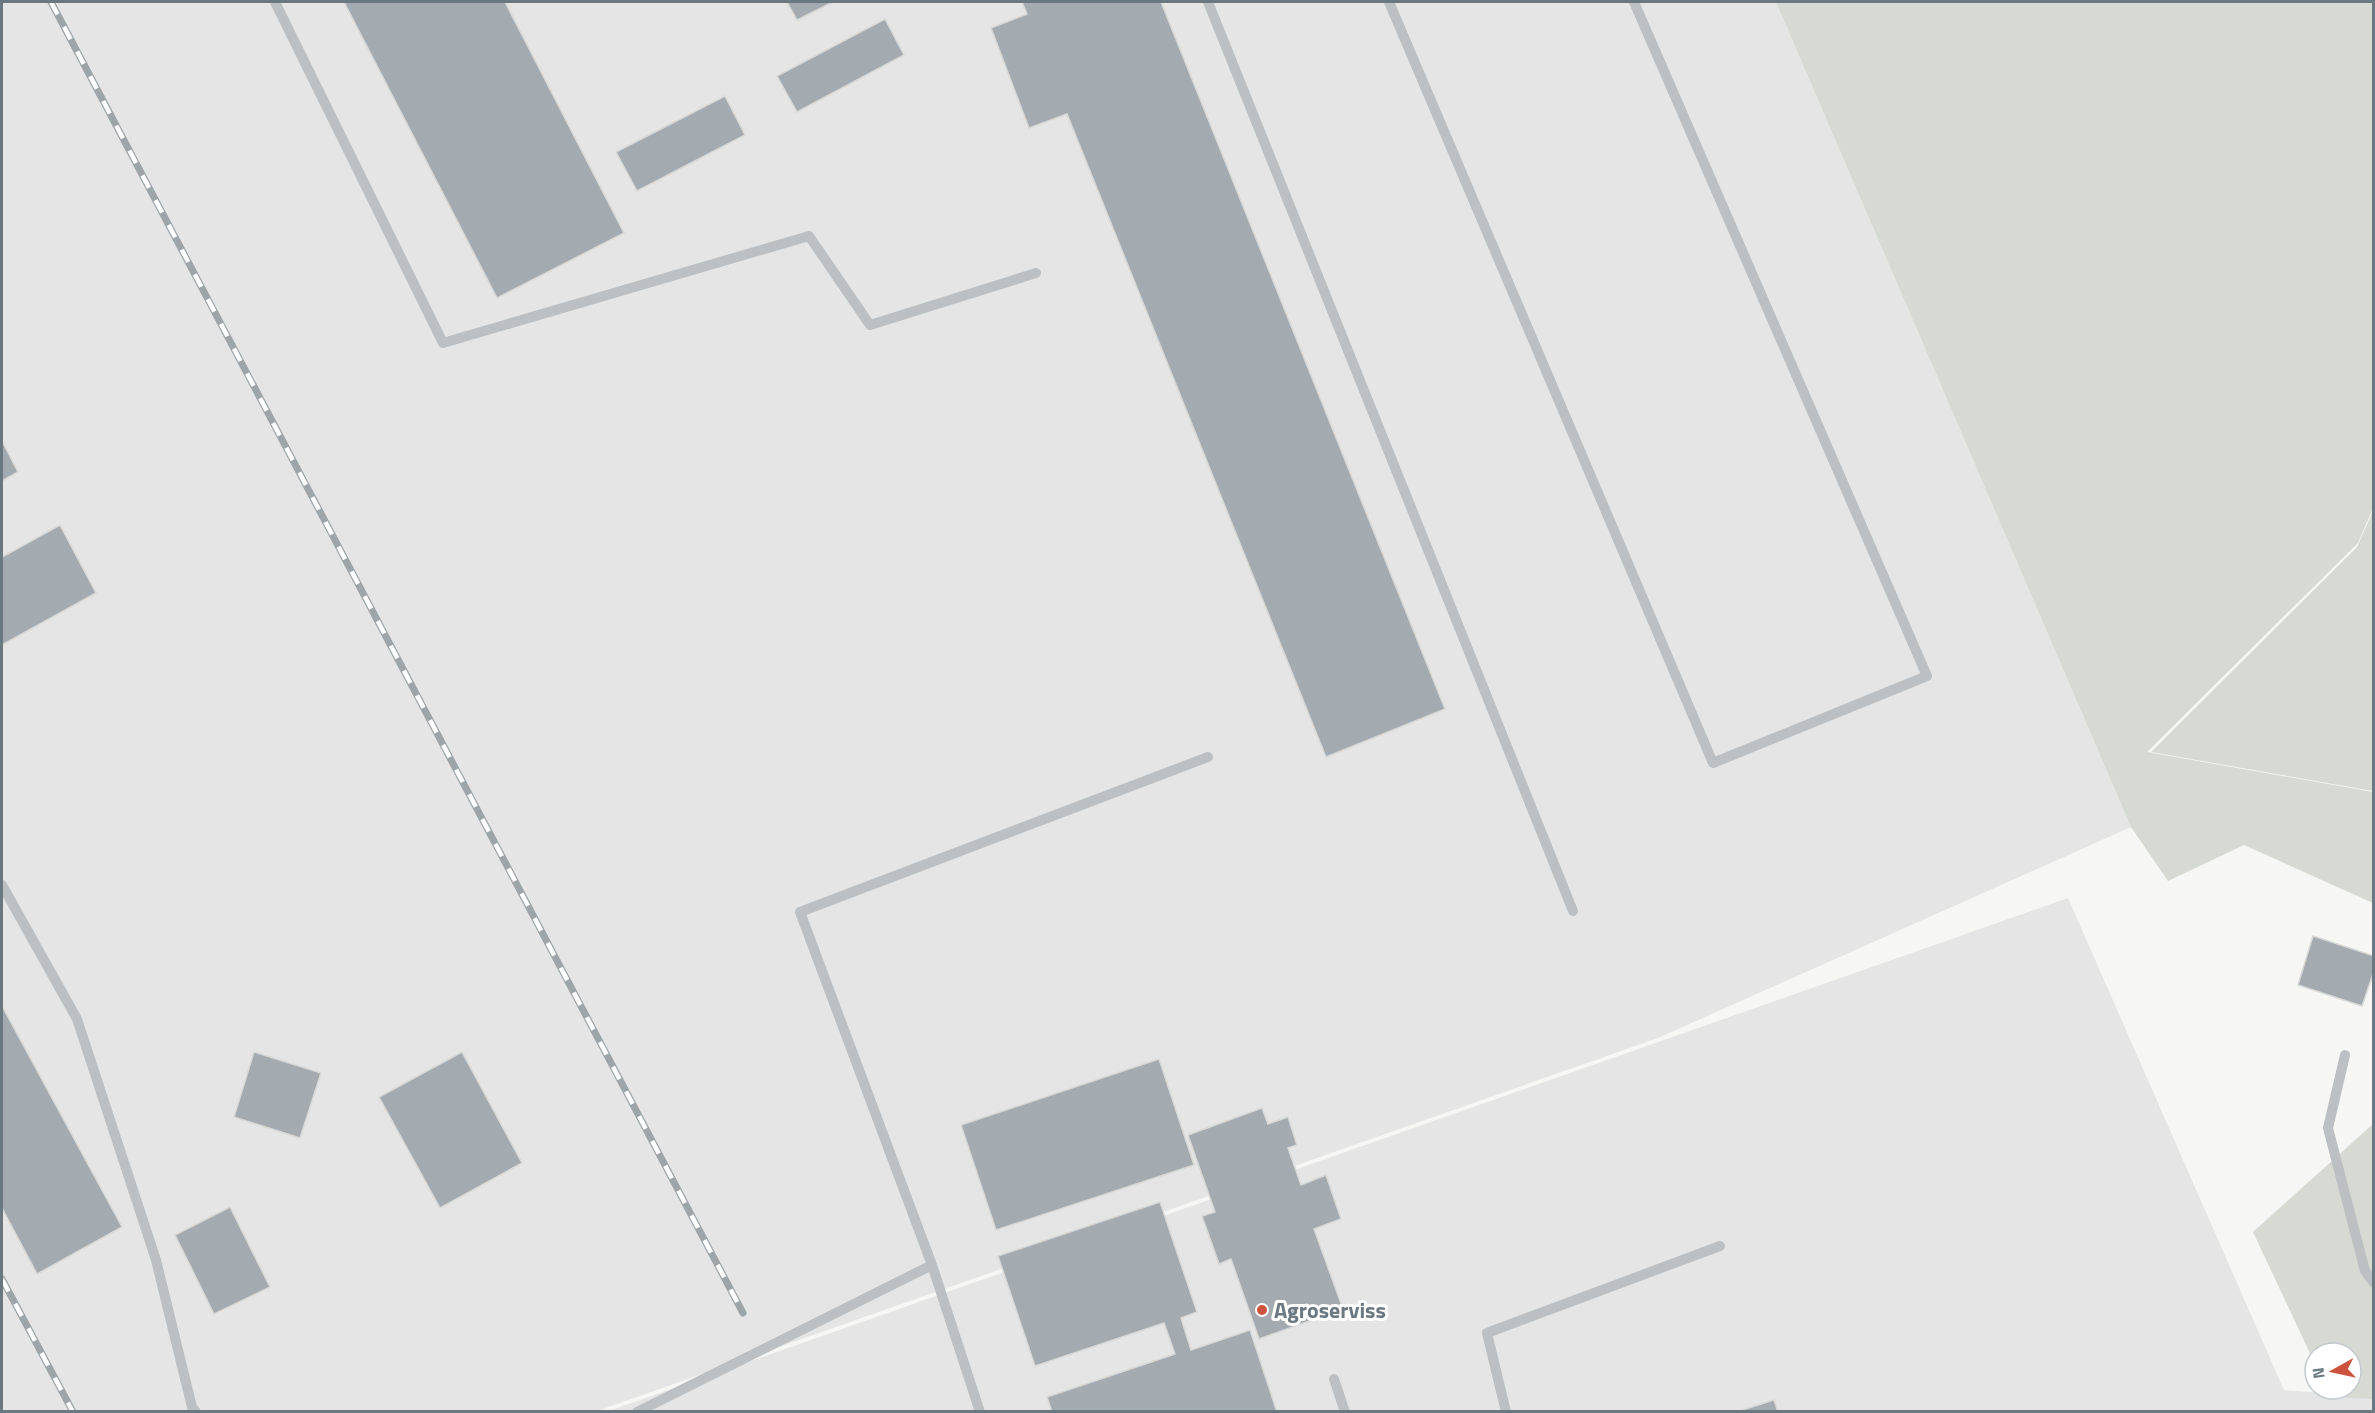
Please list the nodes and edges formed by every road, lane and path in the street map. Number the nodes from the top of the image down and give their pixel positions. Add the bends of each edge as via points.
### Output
1 (275, 2) edge
2 (1208, 2) edge
3 (1389, 2) edge
4 (1634, 2) edge
5 (1036, 273) dead end
6 (1208, 757) dead end
7 (2, 885) edge
8 (1573, 911) dead end
9 (2345, 1055) dead end
10 (1720, 1246) dead end
11 (932, 1265) junction
12 (2373, 1283) edge
13 (1334, 1378) dead end
14 (196, 1412) edge
15 (637, 1412) edge
16 (980, 1412) edge
17 (1345, 1412) edge
18 (1506, 1412) edge

1 - 5 street via 443,343 809,236 870,325
2 - 8 street
3 - 4 street via 1713,763 1927,676
6 - 11 street via 800,912
7 - 14 street via 77,1019 156,1260
9 - 12 street via 2328,1128 2365,1270
10 - 18 street via 1487,1333
11 - 15 street
11 - 16 street
13 - 17 street

